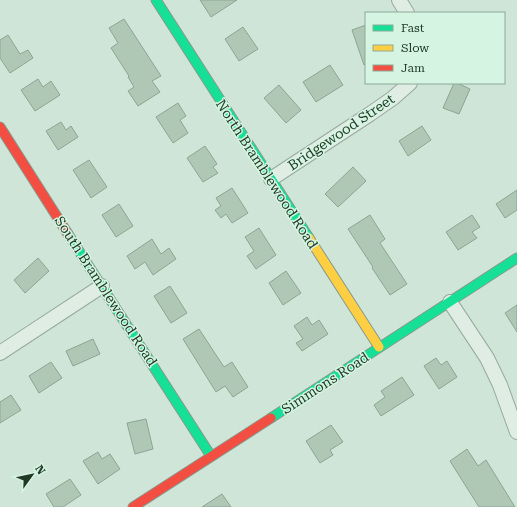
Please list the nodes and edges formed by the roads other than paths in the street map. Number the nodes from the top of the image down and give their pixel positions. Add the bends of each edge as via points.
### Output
1 (156, 0) edge
2 (399, 0) edge
3 (406, 12) edge
4 (409, 84) edge
5 (0, 127) edge
6 (271, 178) junction
7 (517, 258) edge
8 (102, 286) junction
9 (450, 302) junction
10 (380, 347) junction
11 (0, 353) edge
12 (517, 432) edge
13 (212, 456) junction
14 (133, 507) edge

1 - 6 street, North Bramblewood Road
2 - 3 street
4 - 6 street, Bridgewood Street via 370,114
5 - 8 street, South Bramblewood Road
6 - 10 street, North Bramblewood Road
7 - 9 street, Simmons Road
8 - 11 street
8 - 13 street, South Bramblewood Road
9 - 10 street, Simmons Road
9 - 12 street via 500,385
10 - 13 street, Simmons Road
13 - 14 street, Simmons Road

